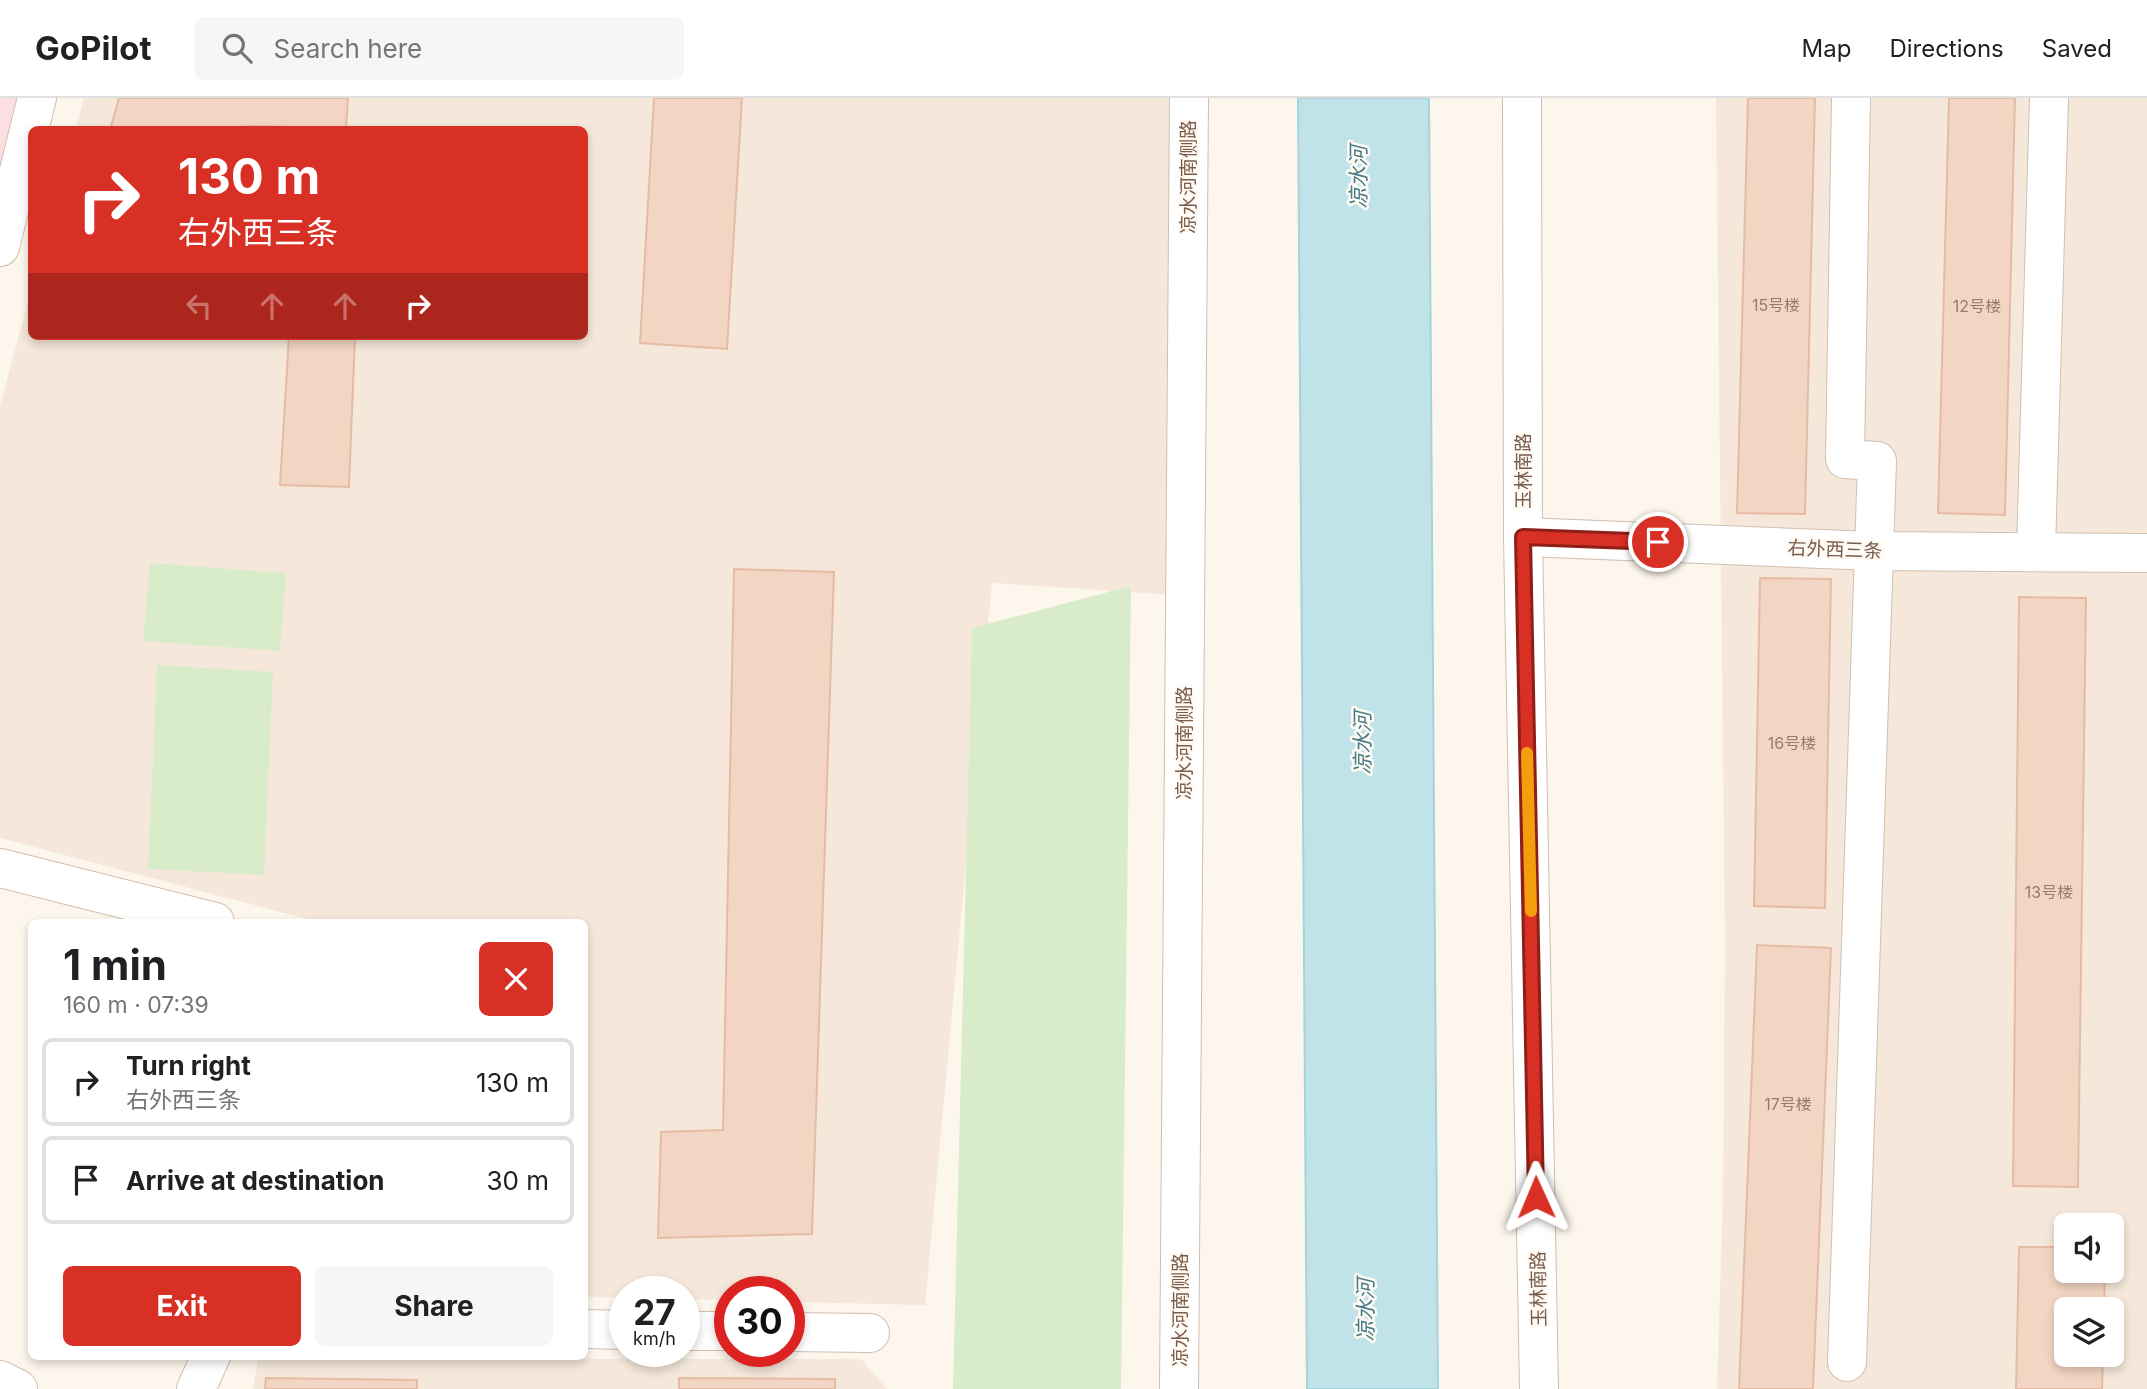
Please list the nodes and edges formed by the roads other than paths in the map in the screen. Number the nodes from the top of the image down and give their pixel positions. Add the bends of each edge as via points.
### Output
1 (37, 98) edge
2 (1189, 98) edge
3 (1522, 98) edge
4 (1851, 98) edge
5 (2049, 98) edge
6 (30, 126) edge
7 (28, 134) edge
8 (0, 247) edge
9 (1523, 537) junction
10 (2036, 550) junction
11 (1873, 551) junction
12 (2147, 552) edge
13 (0, 868) edge
14 (203, 919) edge
15 (588, 1329) edge
16 (609, 1330) edge
17 (805, 1332) edge
18 (870, 1333) dead end
19 (209, 1360) edge
20 (1847, 1362) dead end
21 (0, 1380) edge
22 (18, 1389) edge
23 (197, 1389) edge
24 (1179, 1389) edge
25 (1539, 1389) edge

1 - 6 street
2 - 24 street, 凉水河南侧路
3 - 9 street, 玉林南路
4 - 11 street via 1845,459 1877,461
5 - 10 street
7 - 8 street
9 - 11 street, 右外西三条
9 - 25 street, 玉林南路
10 - 11 street, 右外西三条
10 - 12 street, 右外西三条
11 - 20 street
13 - 14 street
15 - 16 street
17 - 18 street
19 - 23 street
21 - 22 street

